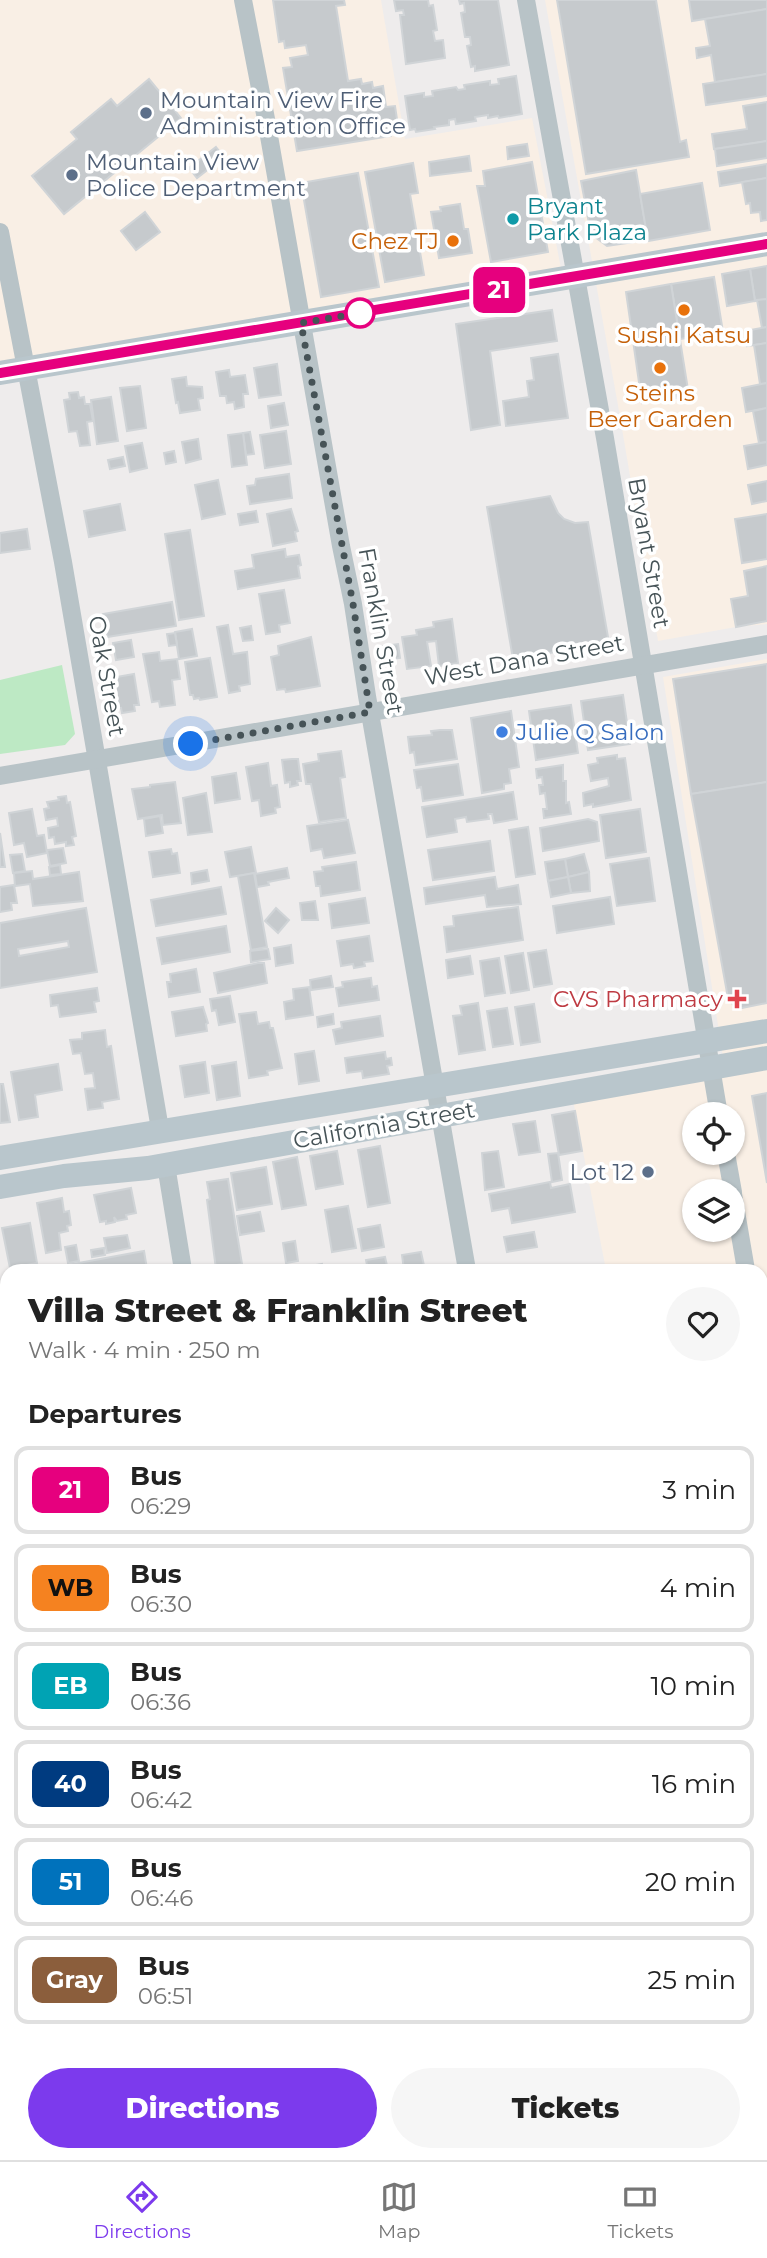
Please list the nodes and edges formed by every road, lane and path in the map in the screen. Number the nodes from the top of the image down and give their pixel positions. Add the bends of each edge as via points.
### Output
1 (243, 0) edge
2 (527, 0) edge
3 (0, 232) edge
4 (767, 244) edge
5 (575, 276) junction
6 (301, 323) junction
7 (26, 369) junction
8 (0, 373) edge
9 (767, 644) edge
10 (643, 664) junction
11 (370, 712) junction
12 (97, 761) junction
13 (0, 776) edge
14 (767, 1031) edge
15 (707, 1040) junction
16 (767, 1058) edge
17 (711, 1067) junction
18 (435, 1085) junction
19 (717, 1102) edge
20 (440, 1115) junction
21 (160, 1129) junction
22 (0, 1158) edge
23 (166, 1165) junction
24 (0, 1187) edge
25 (741, 1242) edge
26 (182, 1264) edge
27 (466, 1264) edge
28 (745, 1264) edge

1 - 6 street, Franklin Street
2 - 5 street, Bryant Street
3 - 7 street, Oak Street
4 - 5 main road
5 - 6 main road
5 - 10 street, Bryant Street
6 - 7 main road
6 - 11 street, Franklin Street
7 - 8 main road
7 - 12 street, Oak Street
9 - 10 street, West Dana Street
10 - 11 street, West Dana Street
10 - 15 street, Bryant Street
11 - 12 street, West Dana Street
11 - 18 street, Franklin Street
12 - 13 street, West Dana Street
12 - 21 street, Oak Street
14 - 15 main road, California Street
15 - 17 street, Bryant Street
15 - 18 main road, California Street
16 - 17 main road, California Street
17 - 19 street, Bryant Street
17 - 20 main road, California Street
18 - 20 street, Franklin Street
18 - 21 main road, California Street
20 - 23 main road, California Street
20 - 27 street, Franklin Street
21 - 22 main road, California Street
23 - 24 main road, California Street
23 - 26 street
25 - 28 street

